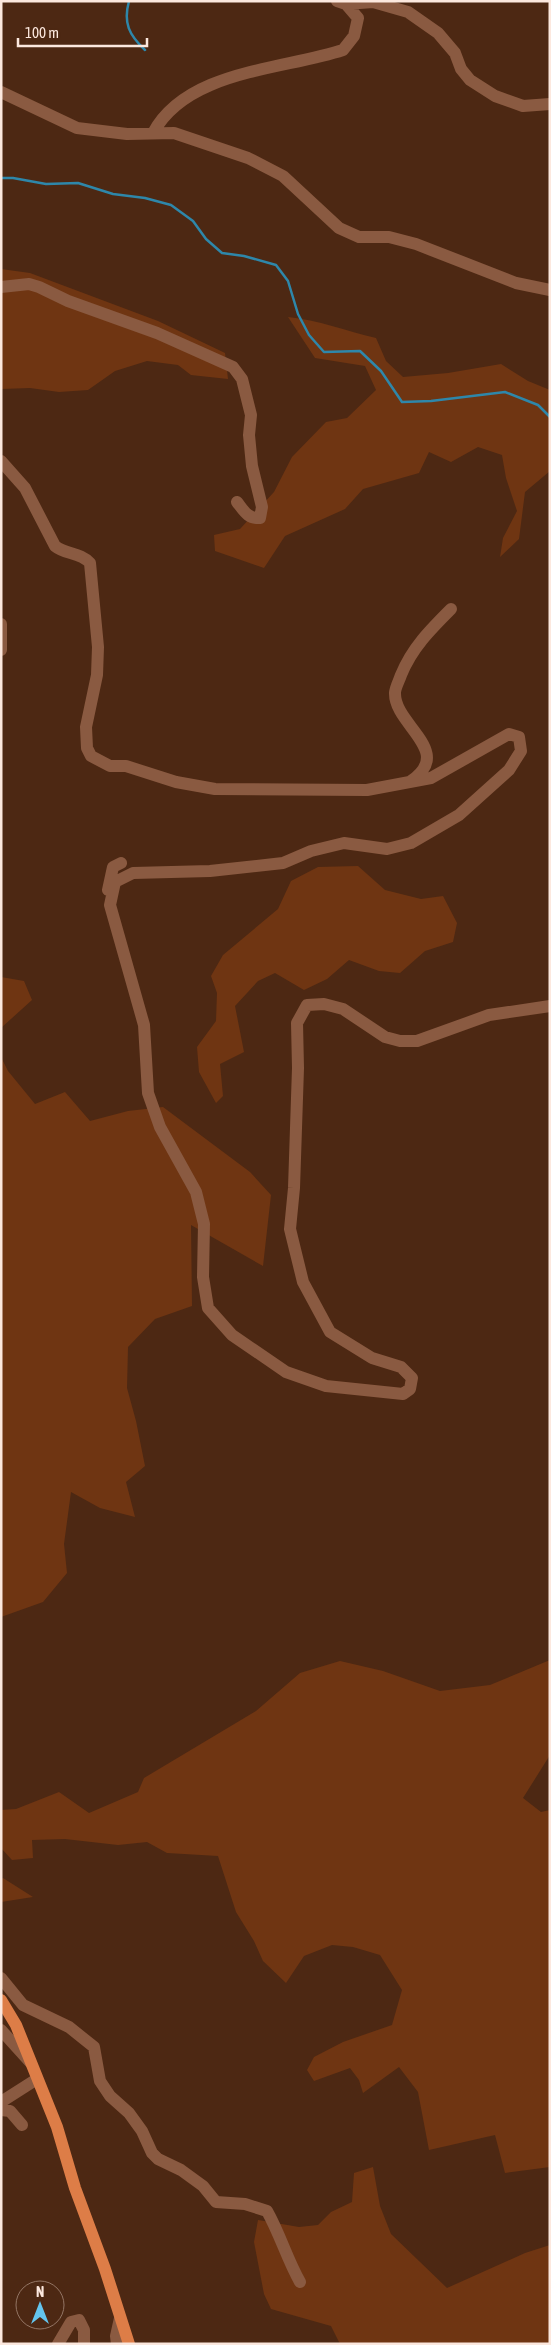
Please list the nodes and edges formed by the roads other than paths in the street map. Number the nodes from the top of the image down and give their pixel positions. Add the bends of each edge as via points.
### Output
1 (342, 3) edge
2 (1, 92) edge
3 (550, 104) edge
4 (153, 133) junction
5 (1, 287) edge
6 (550, 290) edge
7 (1, 461) edge
8 (237, 502) dead end
9 (451, 609) dead end
10 (1, 624) edge
11 (1, 650) edge
12 (409, 782) junction
13 (122, 862) dead end
14 (110, 905) junction
15 (550, 1006) edge
16 (1, 1978) edge
17 (1, 2000) edge
18 (1, 2030) edge
19 (30, 2062) junction
20 (37, 2080) junction
21 (1, 2102) edge
22 (1, 2110) edge
23 (22, 2124) dead end
24 (300, 2282) dead end
25 (120, 2318) junction
26 (58, 2344) edge
27 (84, 2344) edge
28 (117, 2344) edge
29 (129, 2344) edge

1 - 3 street via 372,2 408,12 438,34 455,52 461,69 470,80 495,96 523,106
1 - 4 street via 358,18 354,36 343,50 232,77 193,94 162,117
2 - 4 street via 77,128 127,134
4 - 6 street via 174,133 283,176 339,228 359,237 389,237 416,244 516,282
5 - 8 street via 29,284 39,287 68,302 157,333 233,367 242,379 251,415 249,435 252,466 262,507 260,518 246,514
7 - 12 street via 25,488 55,546 63,552 84,556 90,563 98,647 97,675 86,727 87,748 91,756 110,766 126,766 215,790 368,790
9 - 12 street via 422,638 408,658 395,692 396,702 424,743 427,755 422,774
10 - 11 street
12 - 14 street via 431,778 509,734 519,737 521,751 509,770 459,815 411,844 387,850 344,843 311,851 283,863 256,867 133,873 115,882
13 - 14 street via 113,867 108,893
14 - 15 street via 144,1025 148,1093 160,1127 196,1192 204,1224 203,1278 208,1308 232,1335 286,1372 326,1386 403,1394 410,1389 412,1378 402,1367 372,1358 330,1332 303,1282 290,1229 294,1188 297,1023 307,1005 324,1004 343,1009 385,1037 400,1040 417,1040 489,1015
16 - 24 street via 23,2005 69,2027 94,2048 100,2081 138,2125 158,2159 182,2170 203,2186 216,2202 246,2204 266,2211
17 - 19 main road via 16,2025
18 - 19 street
19 - 20 main road
20 - 21 street
20 - 25 main road via 57,2126
22 - 23 street via 10,2111
25 - 28 street
25 - 29 main road
26 - 27 street via 70,2322 79,2320 84,2330

